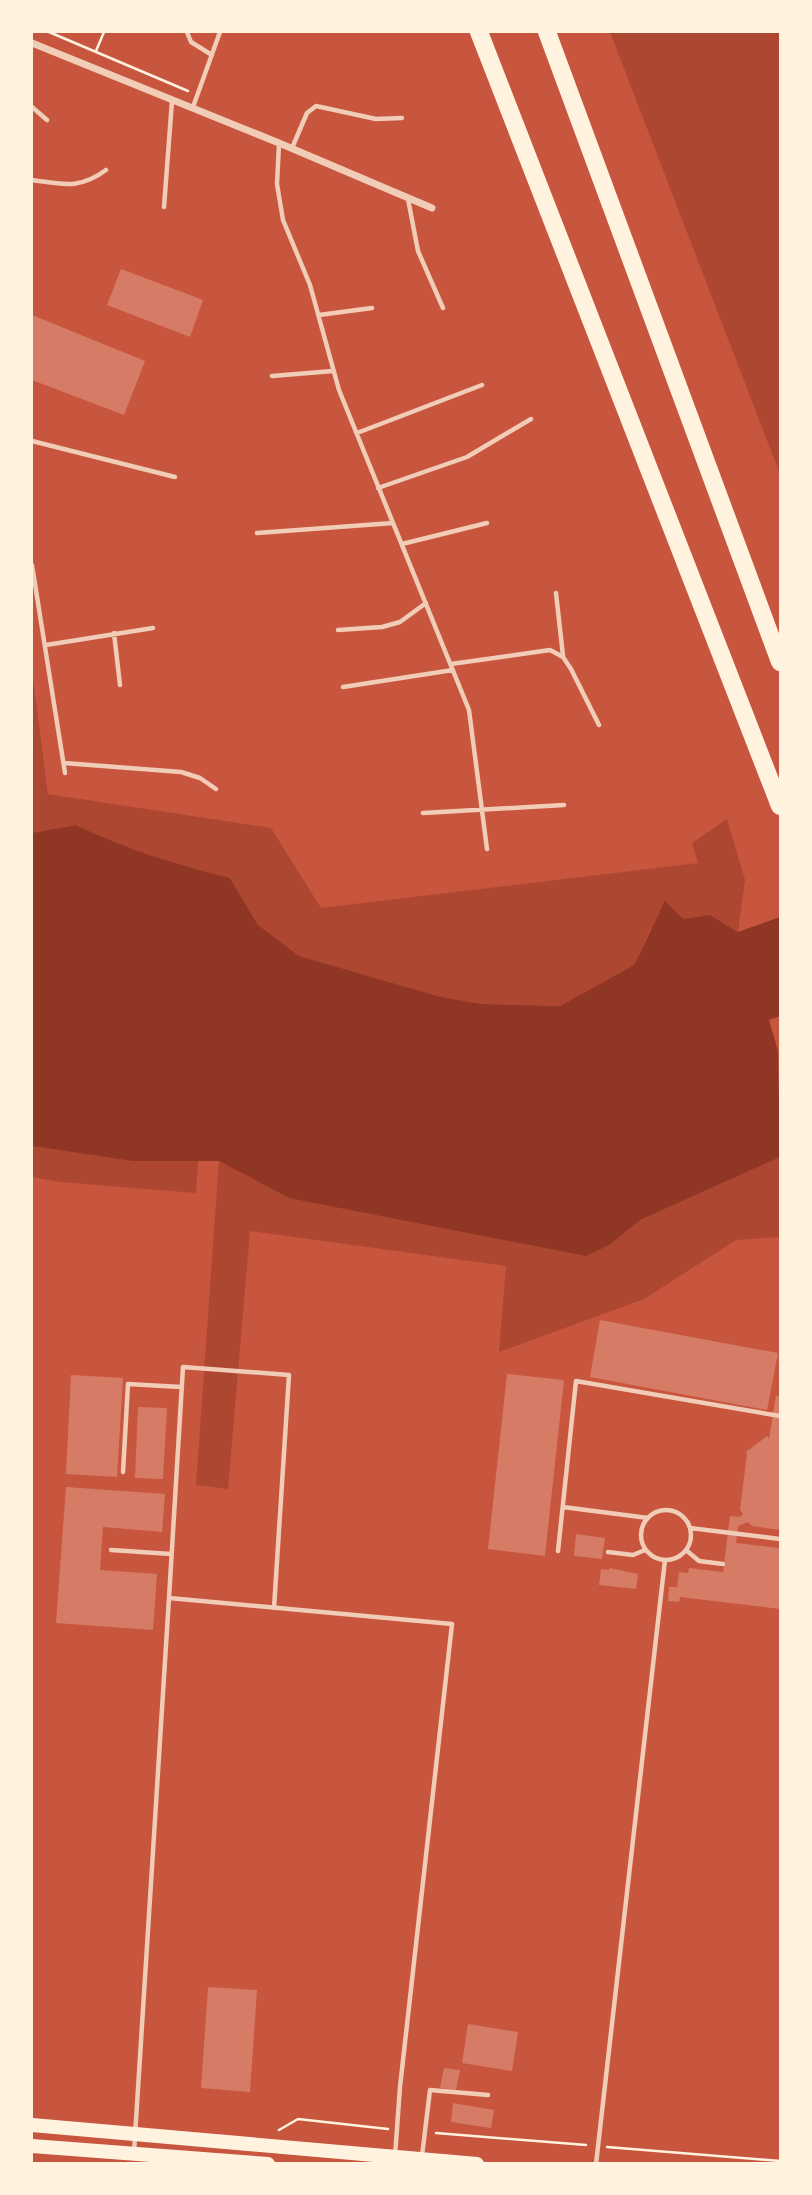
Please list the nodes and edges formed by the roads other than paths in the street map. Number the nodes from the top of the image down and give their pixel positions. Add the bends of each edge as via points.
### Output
1 (187, 32) edge
2 (220, 32) edge
3 (479, 32) edge
4 (547, 32) edge
5 (32, 43) edge
6 (212, 55) junction
7 (172, 100) junction
8 (32, 107) edge
9 (193, 108) junction
10 (402, 118) dead end
11 (47, 120) dead end
12 (279, 143) junction
13 (292, 149) junction
14 (106, 170) dead end
15 (32, 180) edge
16 (408, 198) junction
17 (163, 207) dead end
18 (432, 208) dead end
19 (372, 308) dead end
20 (443, 308) dead end
21 (319, 315) junction
22 (333, 371) junction
23 (271, 376) dead end
24 (482, 385) dead end
25 (531, 419) dead end
26 (357, 433) junction
27 (32, 441) edge
28 (175, 477) dead end
29 (379, 488) junction
30 (393, 523) junction
31 (487, 523) dead end
32 (257, 533) dead end
33 (402, 544) junction
34 (32, 565) edge
35 (556, 593) dead end
36 (426, 603) junction
37 (153, 628) dead end
38 (338, 630) dead end
39 (114, 633) junction
40 (46, 645) junction
41 (563, 657) junction
42 (780, 662) edge
43 (452, 667) junction
44 (120, 685) dead end
45 (343, 687) dead end
46 (599, 724) dead end
47 (64, 763) junction
48 (65, 773) dead end
49 (216, 789) dead end
50 (564, 805) dead end
51 (780, 806) edge
52 (482, 810) junction
53 (423, 813) dead end
54 (487, 849) dead end
55 (181, 1387) junction
56 (780, 1416) edge
57 (123, 1472) dead end
58 (563, 1507) junction
59 (648, 1518) junction
60 (690, 1528) junction
61 (780, 1539) edge
62 (111, 1550) dead end
63 (558, 1550) dead end
64 (645, 1550) junction
65 (687, 1550) junction
66 (608, 1552) dead end
67 (171, 1555) junction
68 (665, 1560) junction
69 (723, 1564) dead end
70 (169, 1598) junction
71 (274, 1608) junction
72 (488, 2095) dead end
73 (32, 2124) edge
74 (141, 2134) junction
75 (32, 2146) edge
76 (137, 2153) junction
77 (354, 2159) edge
78 (395, 2161) edge
79 (421, 2162) edge
80 (268, 2164) edge
81 (477, 2164) edge
82 (596, 2164) edge

1 - 6 lane via 191,42
2 - 6 lane
3 - 51 highway
4 - 42 highway
5 - 7 street
6 - 9 lane
7 - 9 street
7 - 17 lane
8 - 11 lane
9 - 12 street
10 - 13 lane via 376,119 316,106 307,113
12 - 13 street
12 - 21 lane via 277,184 283,220
13 - 16 street
14 - 15 lane via 76,186
16 - 18 street
16 - 20 lane via 418,251
19 - 21 lane
21 - 22 lane
22 - 23 lane
22 - 26 lane
24 - 26 lane
25 - 29 lane via 467,457
26 - 29 lane
27 - 28 lane
29 - 30 lane
30 - 32 lane
30 - 33 lane
31 - 33 lane
33 - 36 lane
34 - 40 lane
35 - 41 lane
36 - 38 lane via 400,622
36 - 43 lane
37 - 39 lane
39 - 40 lane
39 - 44 lane
40 - 47 lane
41 - 43 lane via 550,650
41 - 46 lane
43 - 45 lane
43 - 52 lane via 469,710
47 - 48 lane
47 - 49 lane via 181,772
50 - 52 lane
52 - 53 lane
52 - 54 lane
55 - 57 lane via 128,1384
55 - 67 lane
55 - 71 lane via 183,1367 289,1375
56 - 58 lane via 576,1381
58 - 59 lane
58 - 63 lane
59 - 60 lane via 672,1510
59 - 64 lane via 641,1531
60 - 61 lane
60 - 65 lane
62 - 67 lane
64 - 66 lane via 633,1555
64 - 68 lane
65 - 68 lane
65 - 69 lane via 699,1561
67 - 70 lane
68 - 82 lane
70 - 71 lane
70 - 74 lane
71 - 78 lane via 452,1625
72 - 79 lane via 430,2090
73 - 74 main road
74 - 76 lane
74 - 77 main road
75 - 76 main road
76 - 80 main road
77 - 78 main road
78 - 79 main road
79 - 81 main road

